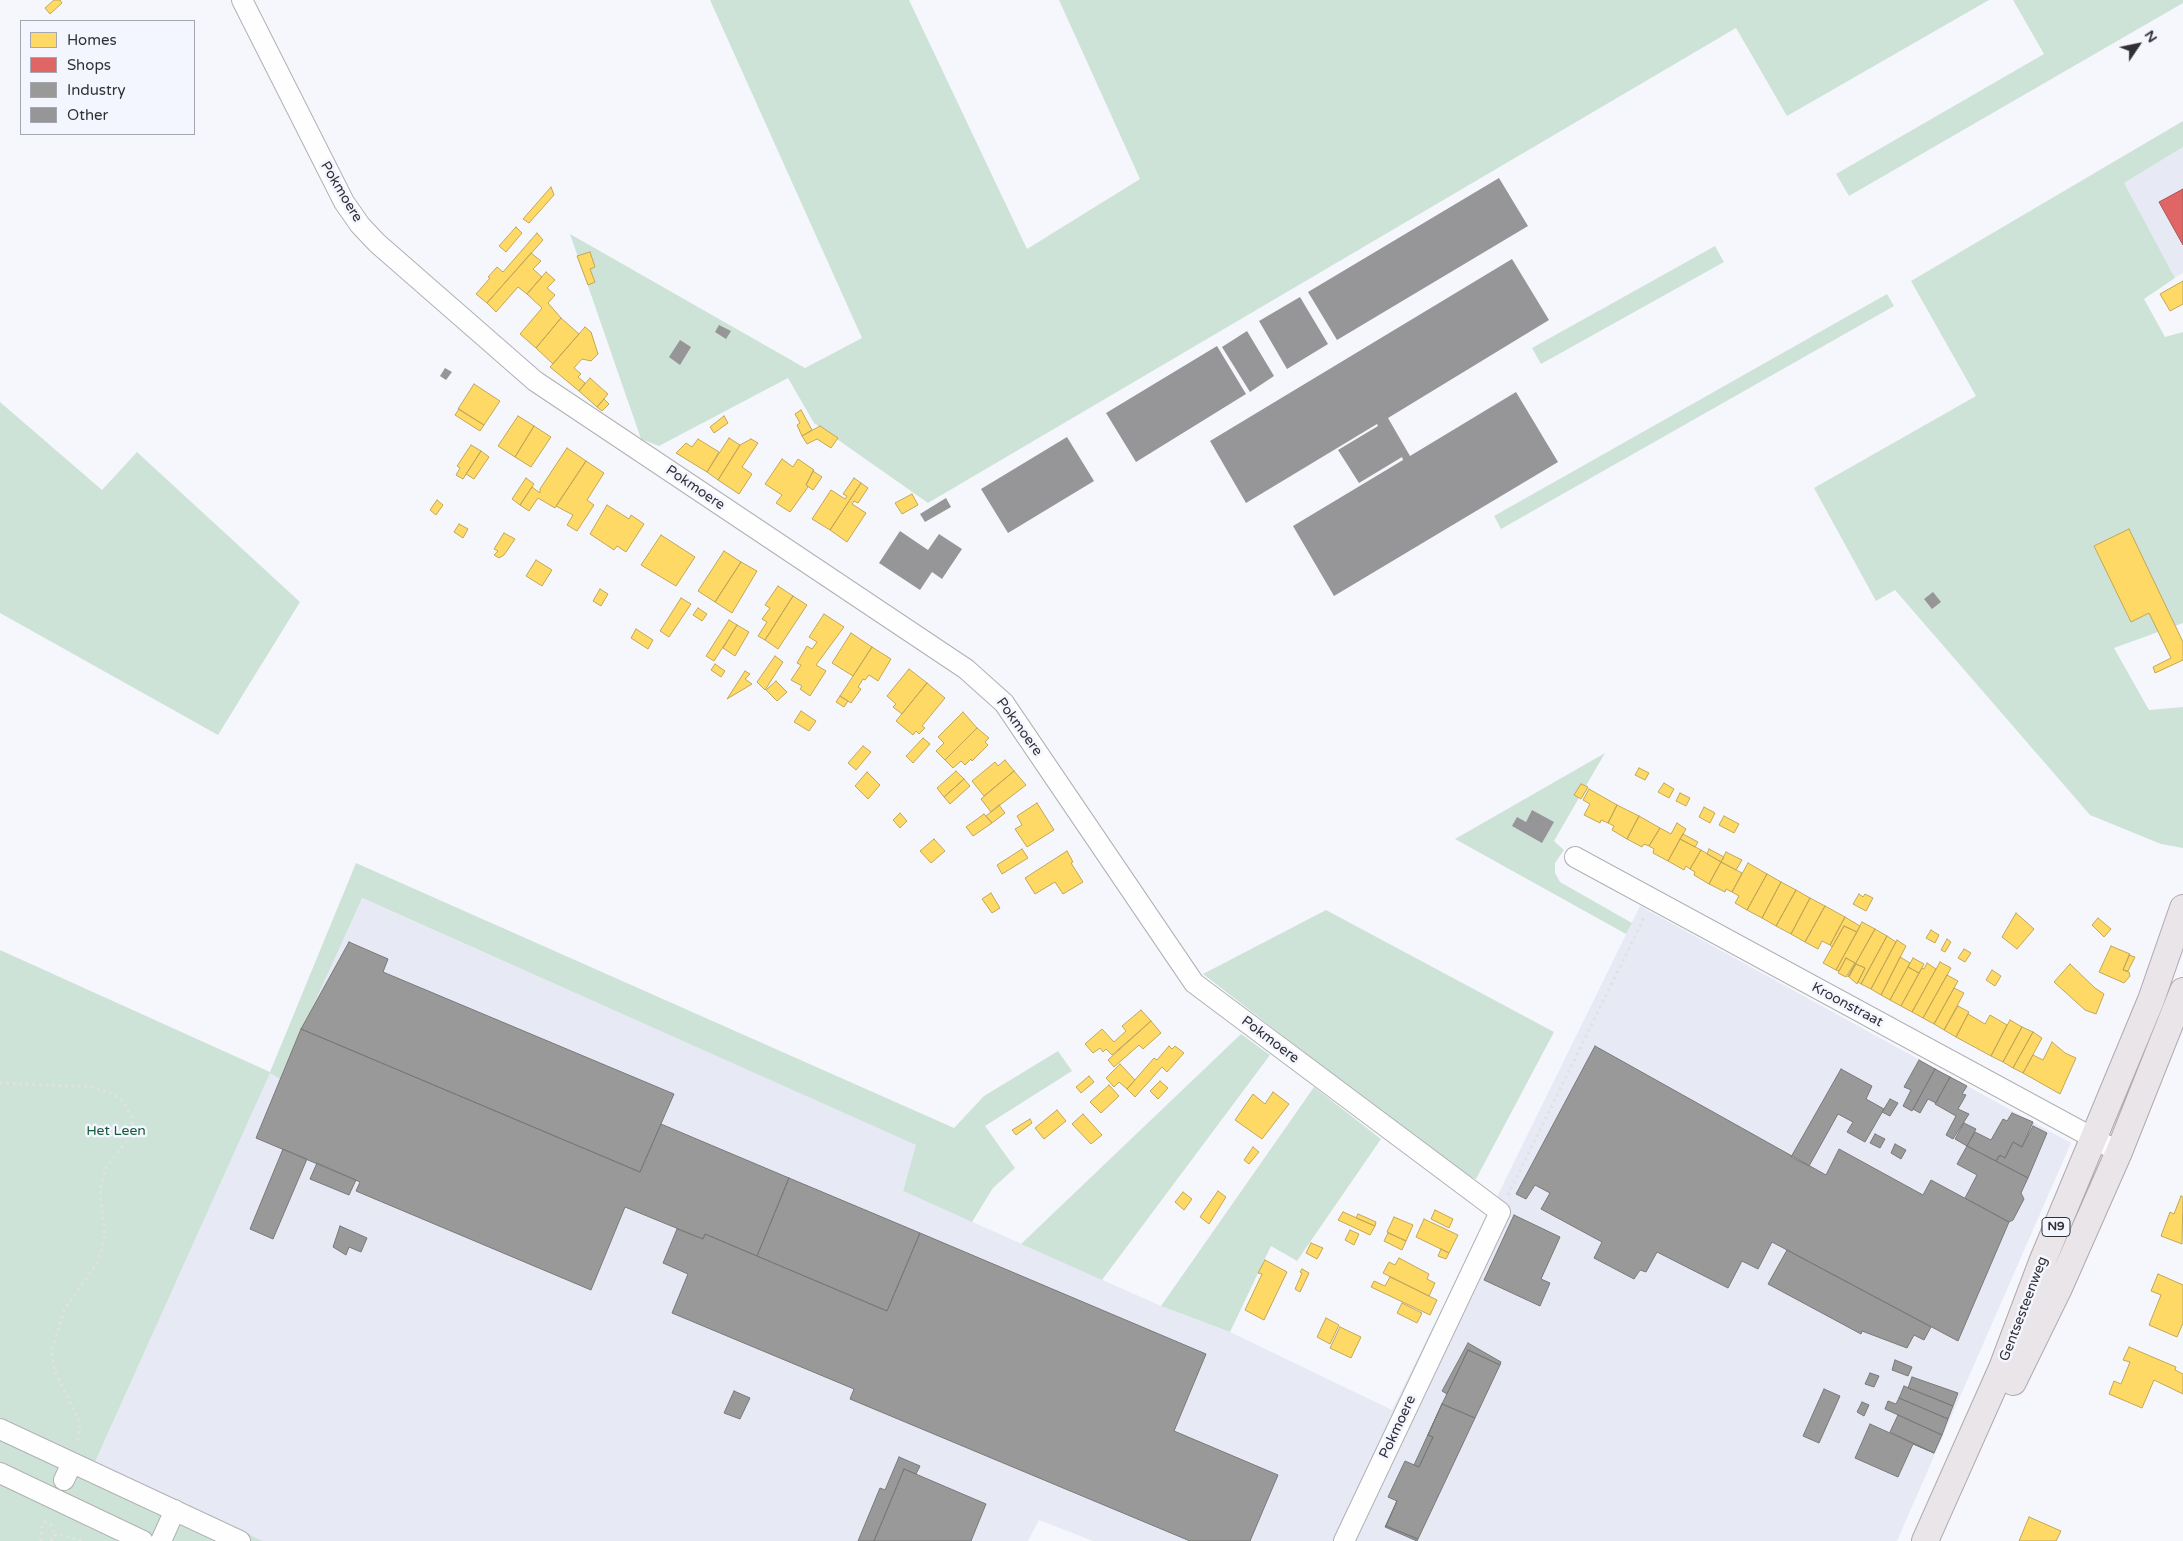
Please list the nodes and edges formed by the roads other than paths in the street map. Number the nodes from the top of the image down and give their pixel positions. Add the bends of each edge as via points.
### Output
1 (242, 0) edge
2 (1575, 857) dead end
3 (2183, 908) edge
4 (2183, 991) edge
5 (2093, 1138) junction
6 (2119, 1152) junction
7 (2032, 1319) junction
8 (0, 1429) edge
9 (0, 1473) edge
10 (175, 1510) junction
11 (143, 1541) edge
12 (162, 1541) edge
13 (240, 1541) edge
14 (1344, 1541) edge
15 (1926, 1541) edge
16 (1944, 1541) edge

1 - 14 street, Pokmoere via 344,202 377,243 535,381 966,669 1004,703 1194,983 1500,1212
2 - 5 street, Kroonstraat
3 - 5 main road, Gentsesteenweg / N9 via 2151,1000
4 - 6 main road, Gentsesteenweg / N9
5 - 6 street, Kroonstraat
5 - 7 main road, Gentsesteenweg / N9
6 - 7 main road, Gentsesteenweg / N9
7 - 15 main road, Gentsesteenweg / N9 via 2002,1368
7 - 16 main road, Gentsesteenweg / N9 via 2016,1376
8 - 10 street via 68,1471
9 - 11 street
10 - 12 street
10 - 13 street

